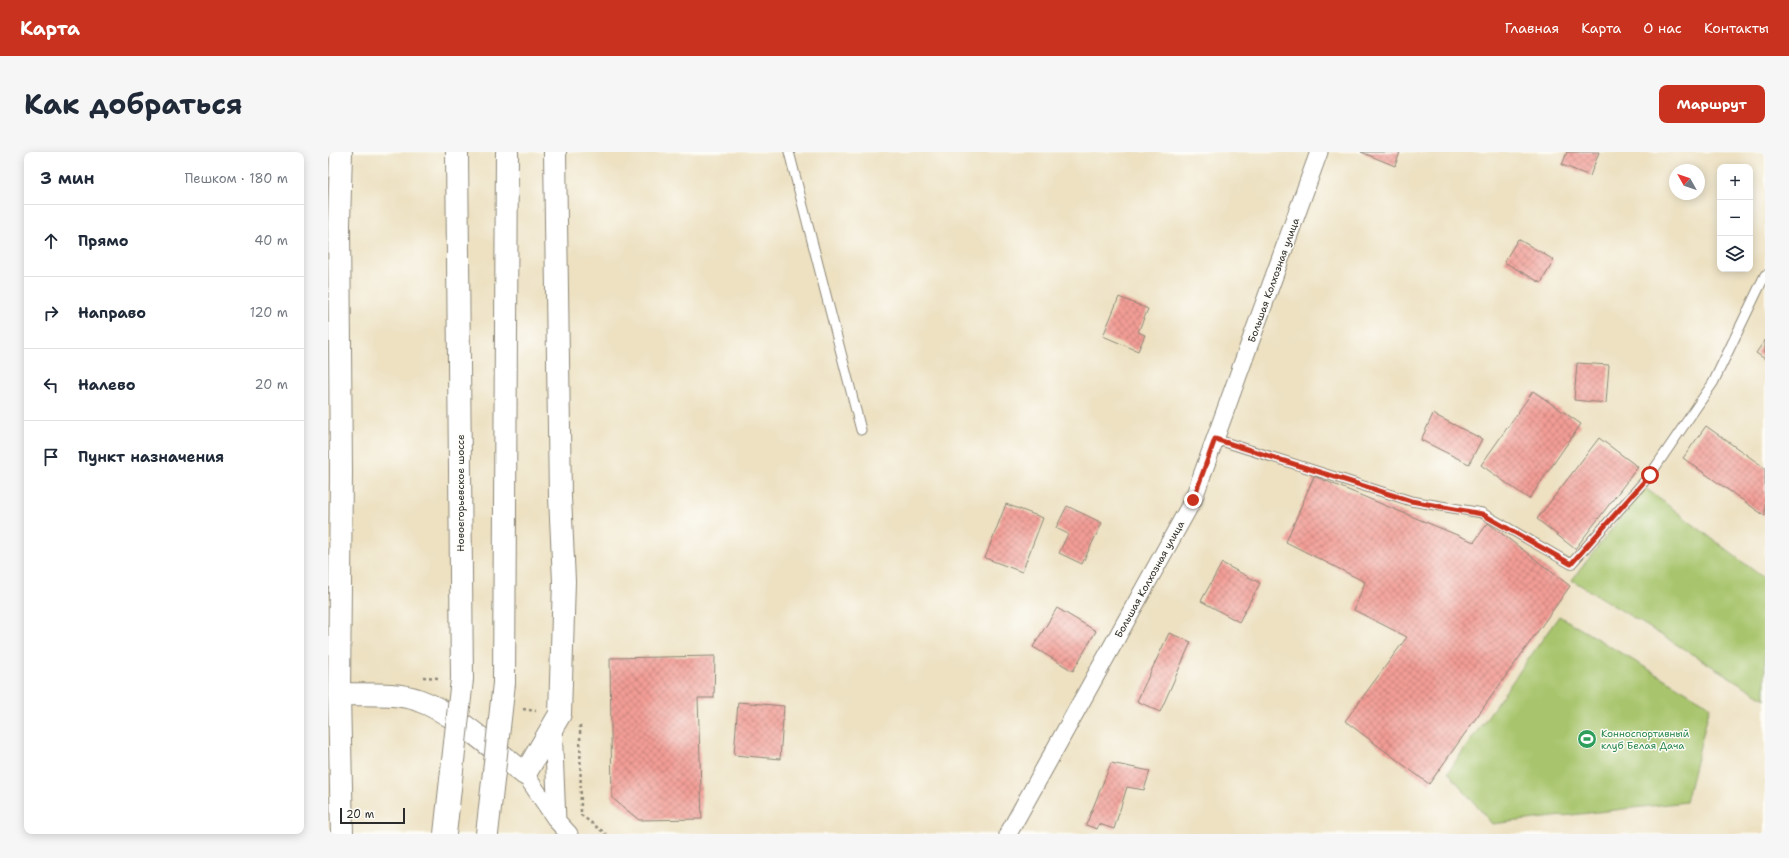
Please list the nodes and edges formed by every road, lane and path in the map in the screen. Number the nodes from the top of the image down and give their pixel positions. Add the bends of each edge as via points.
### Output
1 (341, 152) edge
2 (457, 152) edge
3 (507, 152) edge
4 (555, 152) edge
5 (789, 152) edge
6 (1319, 152) edge
7 (1765, 275) edge
8 (861, 430) dead end
9 (1215, 439) junction
10 (339, 694) junction
11 (553, 726) junction
12 (525, 774) junction
13 (556, 821) junction
14 (342, 834) edge
15 (445, 834) edge
16 (487, 834) edge
17 (569, 834) edge
18 (1008, 834) edge

1 - 10 street
2 - 15 street, Новоегорьевское шоссе, bridge via 462,678
3 - 16 street, bridge via 504,682
4 - 11 street via 560,489 564,581 560,714
5 - 8 lane
6 - 9 street, Большая Колхозная улица
7 - 9 lane via 1713,383 1650,475 1571,564 1482,514 1411,501
9 - 18 street, Большая Колхозная улица via 1193,500
10 - 12 street via 417,699 448,714
10 - 14 street
11 - 12 street
11 - 13 street
12 - 13 street
13 - 17 street

